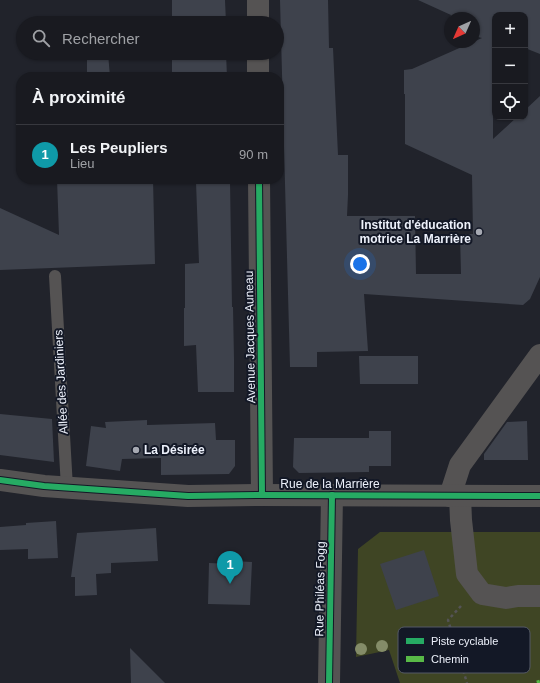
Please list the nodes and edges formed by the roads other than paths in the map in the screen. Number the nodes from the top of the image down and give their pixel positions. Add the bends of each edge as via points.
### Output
1 (258, 0) edge
2 (258, 16) edge
3 (258, 60) edge
4 (258, 72) edge
5 (259, 184) edge
6 (55, 276) dead end
7 (540, 355) edge
8 (0, 480) edge
9 (67, 488) junction
10 (262, 495) junction
11 (332, 495) junction
12 (455, 496) junction
13 (540, 496) edge
14 (540, 596) edge
15 (329, 683) edge

1 - 2 street
3 - 4 street
5 - 10 street, Avenue Jacques Auneau
6 - 9 lane, Allée des Jardiniers
7 - 12 street via 460,465
8 - 9 street, Rue de la Marrière
9 - 10 street, Rue de la Marrière via 188,496
10 - 11 street, Rue de la Marrière
11 - 12 street, Rue de la Marrière
11 - 15 street, Rue Philéas Fogg
12 - 13 street, Rue de la Marrière
12 - 14 street via 461,520 467,574 482,594 506,598

